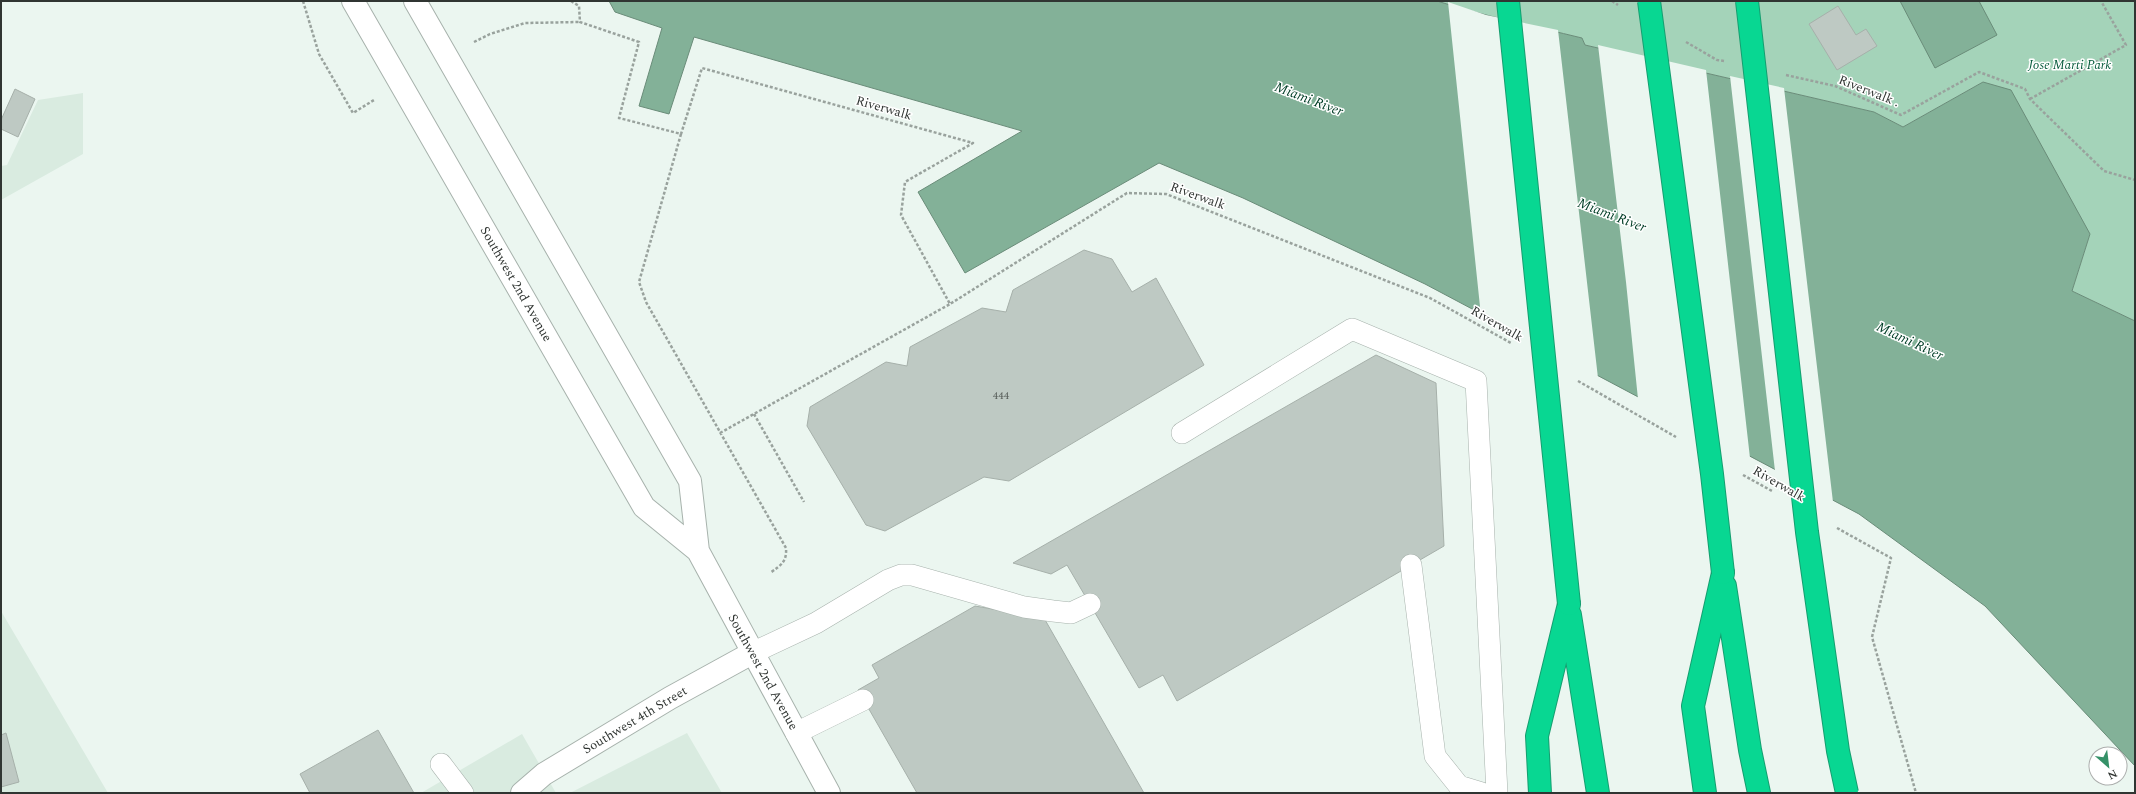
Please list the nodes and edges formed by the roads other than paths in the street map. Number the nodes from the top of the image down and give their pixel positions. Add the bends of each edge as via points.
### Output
1 (353, 1) edge
2 (415, 1) edge
3 (1508, 1) edge
4 (1649, 1) edge
5 (1747, 1) edge
6 (1182, 433) dead end
7 (698, 551) junction
8 (1411, 565) dead end
9 (1723, 573) junction
10 (1090, 604) dead end
11 (1568, 604) junction
12 (752, 654) junction
13 (863, 700) dead end
14 (796, 733) junction
15 (441, 764) dead end
16 (463, 793) edge
17 (522, 793) edge
18 (829, 793) edge
19 (1482, 793) edge
20 (1497, 793) edge
21 (1540, 793) edge
22 (1598, 793) edge
23 (1705, 793) edge
24 (1759, 793) edge
25 (1847, 793) edge

1 - 7 street, Southwest 2nd Avenue via 644,507
2 - 7 street, Southwest 2nd Avenue via 690,481
3 - 11 highway, bridge
4 - 9 highway, bridge
5 - 25 highway, bridge via 1807,532 1838,751
6 - 20 lane via 1352,330 1476,381
7 - 12 street, Southwest 2nd Avenue
8 - 19 lane via 1435,756 1459,786
9 - 23 highway via 1693,706
9 - 24 highway
10 - 12 lane via 1071,613 1053,611 1024,606 912,575 901,575 888,580 816,623
11 - 21 highway via 1537,736
11 - 22 highway
12 - 14 street, Southwest 2nd Avenue
12 - 17 street, Southwest 4th Street via 670,698 544,774
13 - 14 lane
14 - 18 street, Southwest 2nd Avenue
15 - 16 lane

